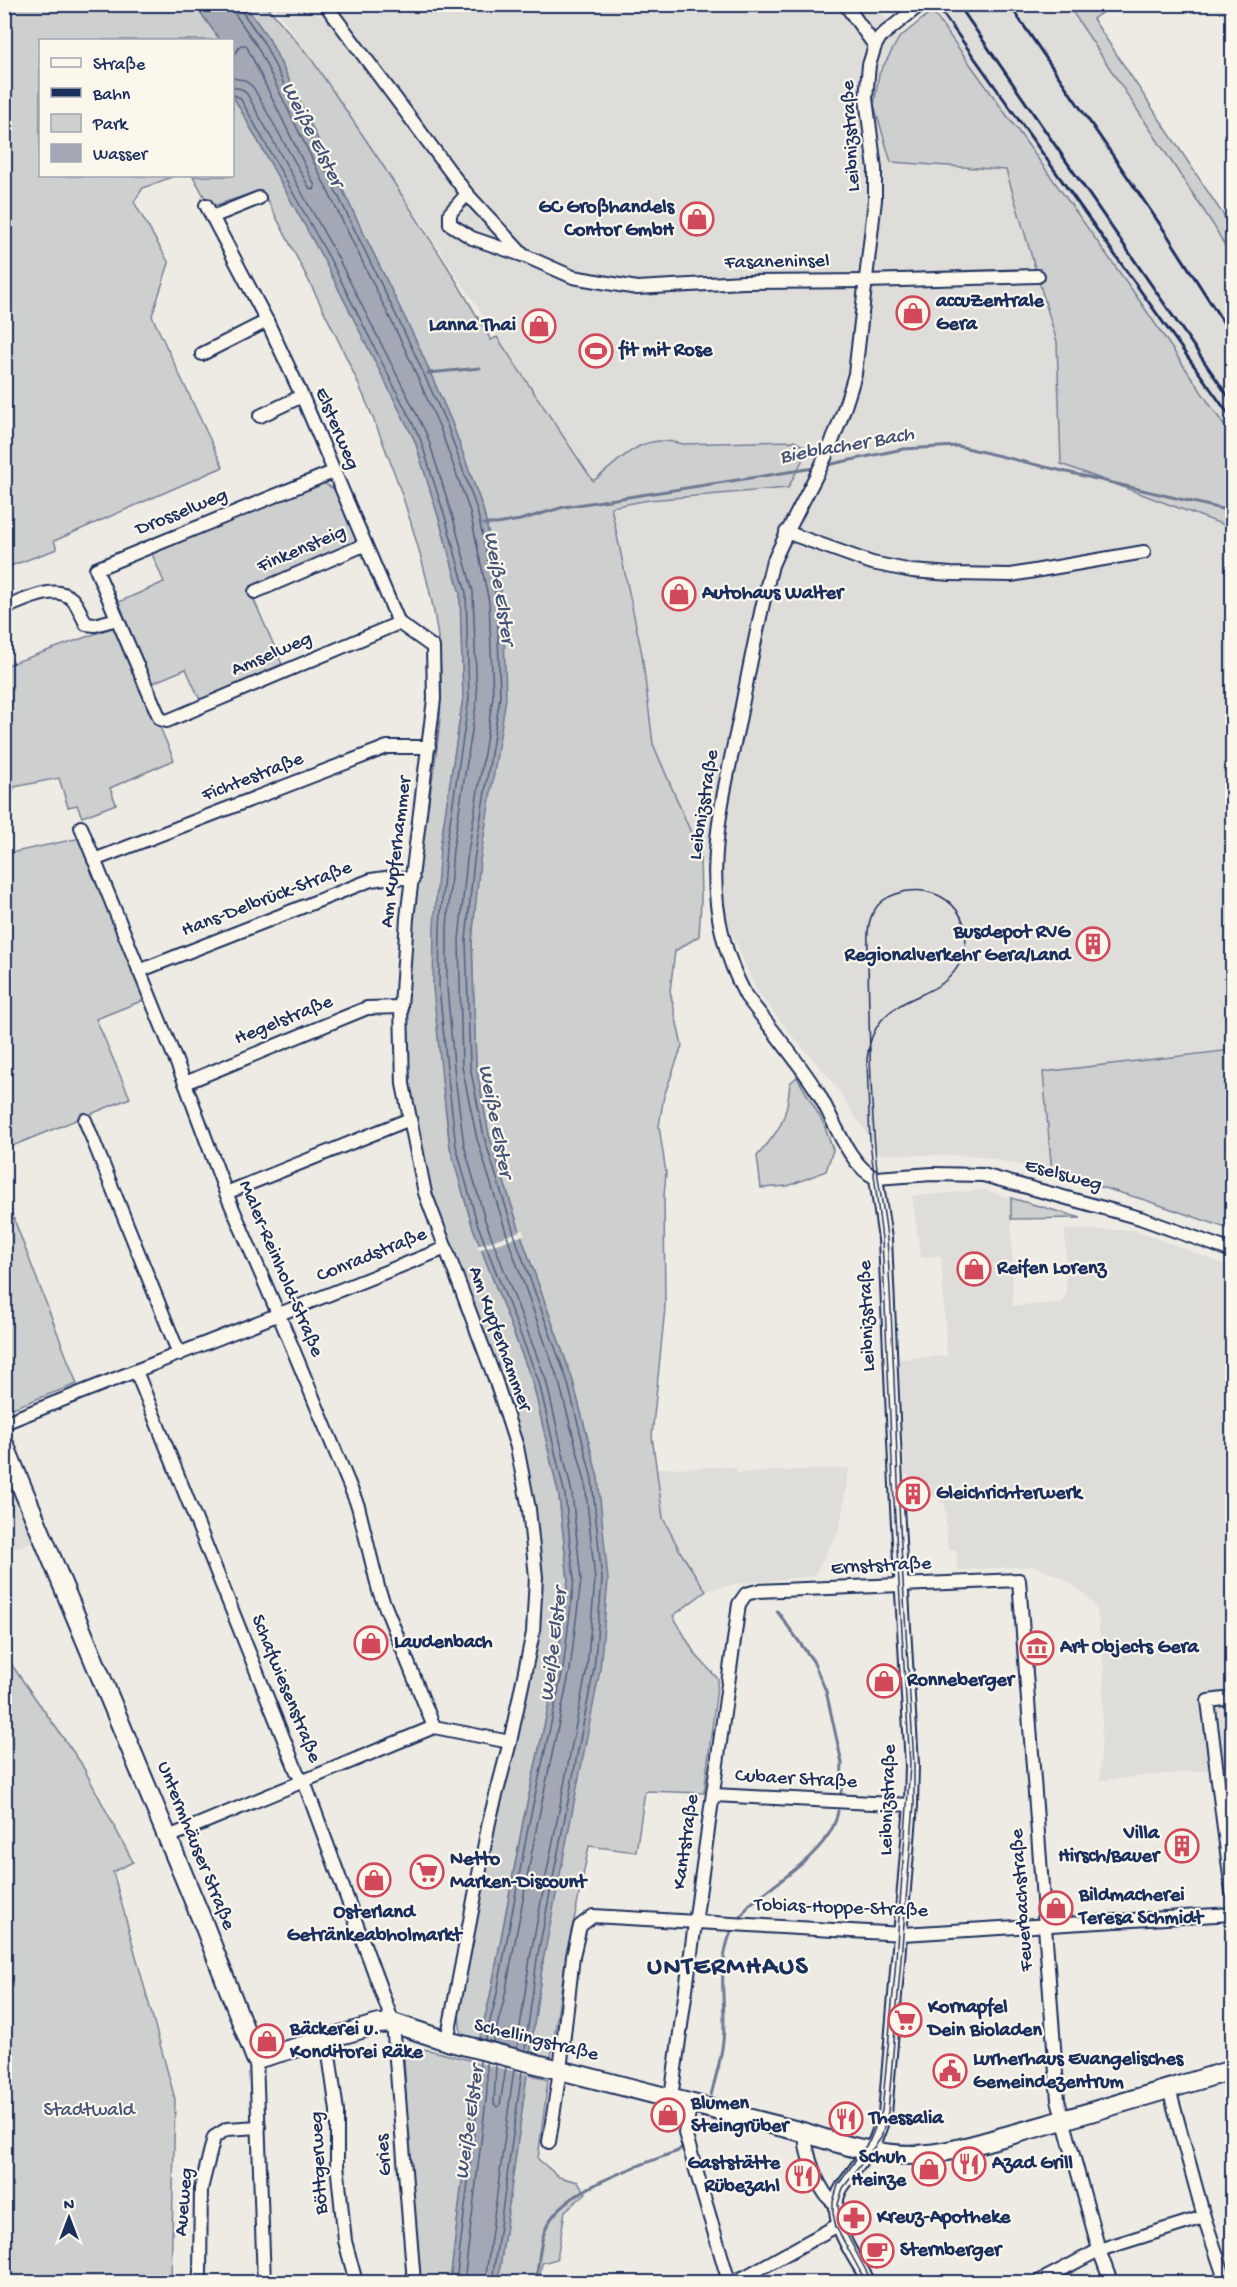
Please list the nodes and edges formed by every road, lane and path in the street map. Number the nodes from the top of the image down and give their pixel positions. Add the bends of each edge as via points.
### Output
1 (325, 4) edge
2 (845, 4) edge
3 (921, 4) edge
4 (875, 46) junction
5 (467, 194) junction
6 (259, 198) dead end
7 (206, 205) dead end
8 (212, 217) junction
9 (523, 255) junction
10 (1038, 276) dead end
11 (866, 281) junction
12 (267, 321) junction
13 (202, 354) dead end
14 (302, 396) junction
15 (260, 416) dead end
16 (333, 472) junction
17 (786, 532) junction
18 (364, 545) junction
19 (1144, 552) dead end
20 (255, 592) dead end
21 (4, 608) edge
22 (117, 619) junction
23 (399, 623) junction
24 (160, 719) joint
25 (429, 747) junction
26 (81, 827) dead end
27 (94, 860) junction
28 (412, 879) junction
29 (139, 971) junction
30 (400, 1007) junction
31 (185, 1083) junction
32 (410, 1119) junction
33 (85, 1120) dead end
34 (876, 1178) junction
35 (225, 1193) junction
36 (446, 1248) junction
37 (1233, 1251) edge
38 (279, 1314) junction
39 (179, 1354) junction
40 (136, 1371) junction
41 (4, 1423) edge
42 (4, 1444) edge
43 (1019, 1580) joint
44 (902, 1585) junction
45 (746, 1593) joint
46 (1233, 1698) edge
47 (434, 1727) junction
48 (510, 1742) junction
49 (302, 1781) junction
50 (714, 1795) junction
51 (911, 1805) junction
52 (166, 1838) junction
53 (1233, 1892) edge
54 (1233, 1914) edge
55 (696, 1923) junction
56 (1044, 1924) junction
57 (901, 1934) junction
58 (393, 2024) junction
59 (327, 2040) junction
60 (453, 2043) junction
61 (256, 2059) junction
62 (555, 2069) junction
63 (1233, 2070) edge
64 (1169, 2089) junction
65 (671, 2098) junction
66 (691, 2103) junction
67 (1063, 2120) junction
68 (259, 2127) junction
69 (806, 2133) junction
70 (549, 2142) dead end
71 (868, 2151) junction
72 (836, 2203) junction
73 (1204, 2217) junction
74 (838, 2225) junction
75 (1099, 2250) junction
76 (198, 2283) edge
77 (264, 2283) edge
78 (356, 2283) edge
79 (414, 2283) edge
80 (729, 2283) edge
81 (869, 2283) edge
82 (1038, 2283) edge
83 (1111, 2283) edge
84 (1226, 2283) edge

1 - 5 street, Fasaneninsel
2 - 4 street
3 - 4 street, Leibnizstraße via 880,37
4 - 11 street, Leibnizstraße via 866,98 875,200
5 - 9 street, Fasaneninsel
5 - 9 street, Fasaneninsel via 450,213 450,224 472,238
6 - 8 street
7 - 8 street, Elsterweg
8 - 12 street, Elsterweg
9 - 11 street, Fasaneninsel via 573,277 637,288
10 - 11 street, Fasaneninsel
11 - 17 street, Leibnizstraße via 855,374 824,459
12 - 13 street
12 - 14 street, Elsterweg
14 - 15 street
14 - 16 street, Elsterweg
16 - 18 street, Elsterweg
16 - 22 street, Drosselweg via 96,569
17 - 19 street via 872,562 951,574 1011,575
17 - 34 street, Leibnizstraße via 763,602 716,834 719,925 746,996 816,1089 851,1154
18 - 20 street, Finkensteig
18 - 23 street, Elsterweg
21 - 22 street via 52,592 73,600 86,624 95,626
22 - 24 street, Drosselweg
23 - 24 street, Amselweg via 167,721
23 - 25 street, Am Kupferhammer via 433,647 434,699
25 - 27 street, Fichtestraße via 387,747
25 - 28 street, Am Kupferhammer
26 - 27 street, Maler-Reinhold-Straße
27 - 29 street, Maler-Reinhold-Straße
28 - 29 street, Hans-Delbrück-Straße via 371,880
28 - 30 street, Am Kupferhammer
29 - 31 street, Maler-Reinhold-Straße
30 - 31 street, Hegelstraße via 367,1008
30 - 32 street, Am Kupferhammer
31 - 35 street, Maler-Reinhold-Straße
32 - 35 street
32 - 36 street, Am Kupferhammer via 425,1193
33 - 39 street
34 - 37 street, Eselsweg via 983,1175 1140,1218
34 - 44 street, Leibnizstraße via 885,1239
35 - 38 street, Maler-Reinhold-Straße
36 - 38 street, Conradstraße
36 - 48 street, Am Kupferhammer via 517,1447 529,1509 536,1577 533,1633
38 - 39 street, Conradstraße
38 - 47 street, Maler-Reinhold-Straße via 358,1506 379,1591
39 - 40 street, Conradstraße
40 - 41 street, Conradstraße
40 - 49 street, Schafwiesenstraße
42 - 52 main road, Untermhäuser Straße
43 - 44 street, Ernststraße
43 - 56 street, Feuerbachstraße
44 - 45 street, Ernststraße
44 - 51 street, Leibnizstraße
45 - 50 street, Kantstraße via 740,1604
46 - 53 street via 1208,1701
47 - 48 street
47 - 49 street
48 - 60 street, Am Kupferhammer via 489,1822
49 - 52 street
49 - 58 street, Schafwiesenstraße
50 - 51 street, Cubaer Straße
50 - 55 street, Kantstraße
51 - 57 street, Leibnizstraße
52 - 61 main road, Untermhäuser Straße
54 - 56 street, Tobias-Hoppe-Straße
55 - 57 street, Tobias-Hoppe-Straße
55 - 62 street, Tobias-Hoppe-Straße via 593,1916 580,1926
55 - 65 street, Kantstraße
56 - 57 street, Tobias-Hoppe-Straße
56 - 67 street, Feuerbachstraße via 1058,2100
57 - 71 street, Leibnizstraße via 885,2114
58 - 59 main road, Schellingstraße via 379,2024
58 - 60 main road, Schellingstraße
58 - 79 street, Gries
59 - 61 main road, Schellingstraße
59 - 78 street, Böttgerweg via 337,2111 337,2164 345,2241
60 - 62 main road, Schellingstraße
61 - 68 street, Untermhäuser Straße
62 - 65 main road, Schellingstraße
62 - 70 street
63 - 64 main road, Schellingstraße
64 - 67 main road, Schellingstraße
64 - 73 street
65 - 66 main road, Schellingstraße
66 - 69 main road, Schellingstraße
66 - 80 street via 685,2133
67 - 71 main road, Schellingstraße via 939,2152 898,2155
67 - 75 street, Feuerbachstraße
68 - 76 street, Aueweg via 227,2129 214,2137 201,2189
68 - 77 street, Untermhäuser Straße
69 - 71 main road, Schellingstraße
69 - 72 street via 815,2174 824,2195
71 - 72 street, Leibnizstraße via 837,2194
72 - 74 street
73 - 75 street
73 - 84 street
74 - 80 street
74 - 81 street
75 - 82 street
75 - 83 street, Feuerbachstraße

